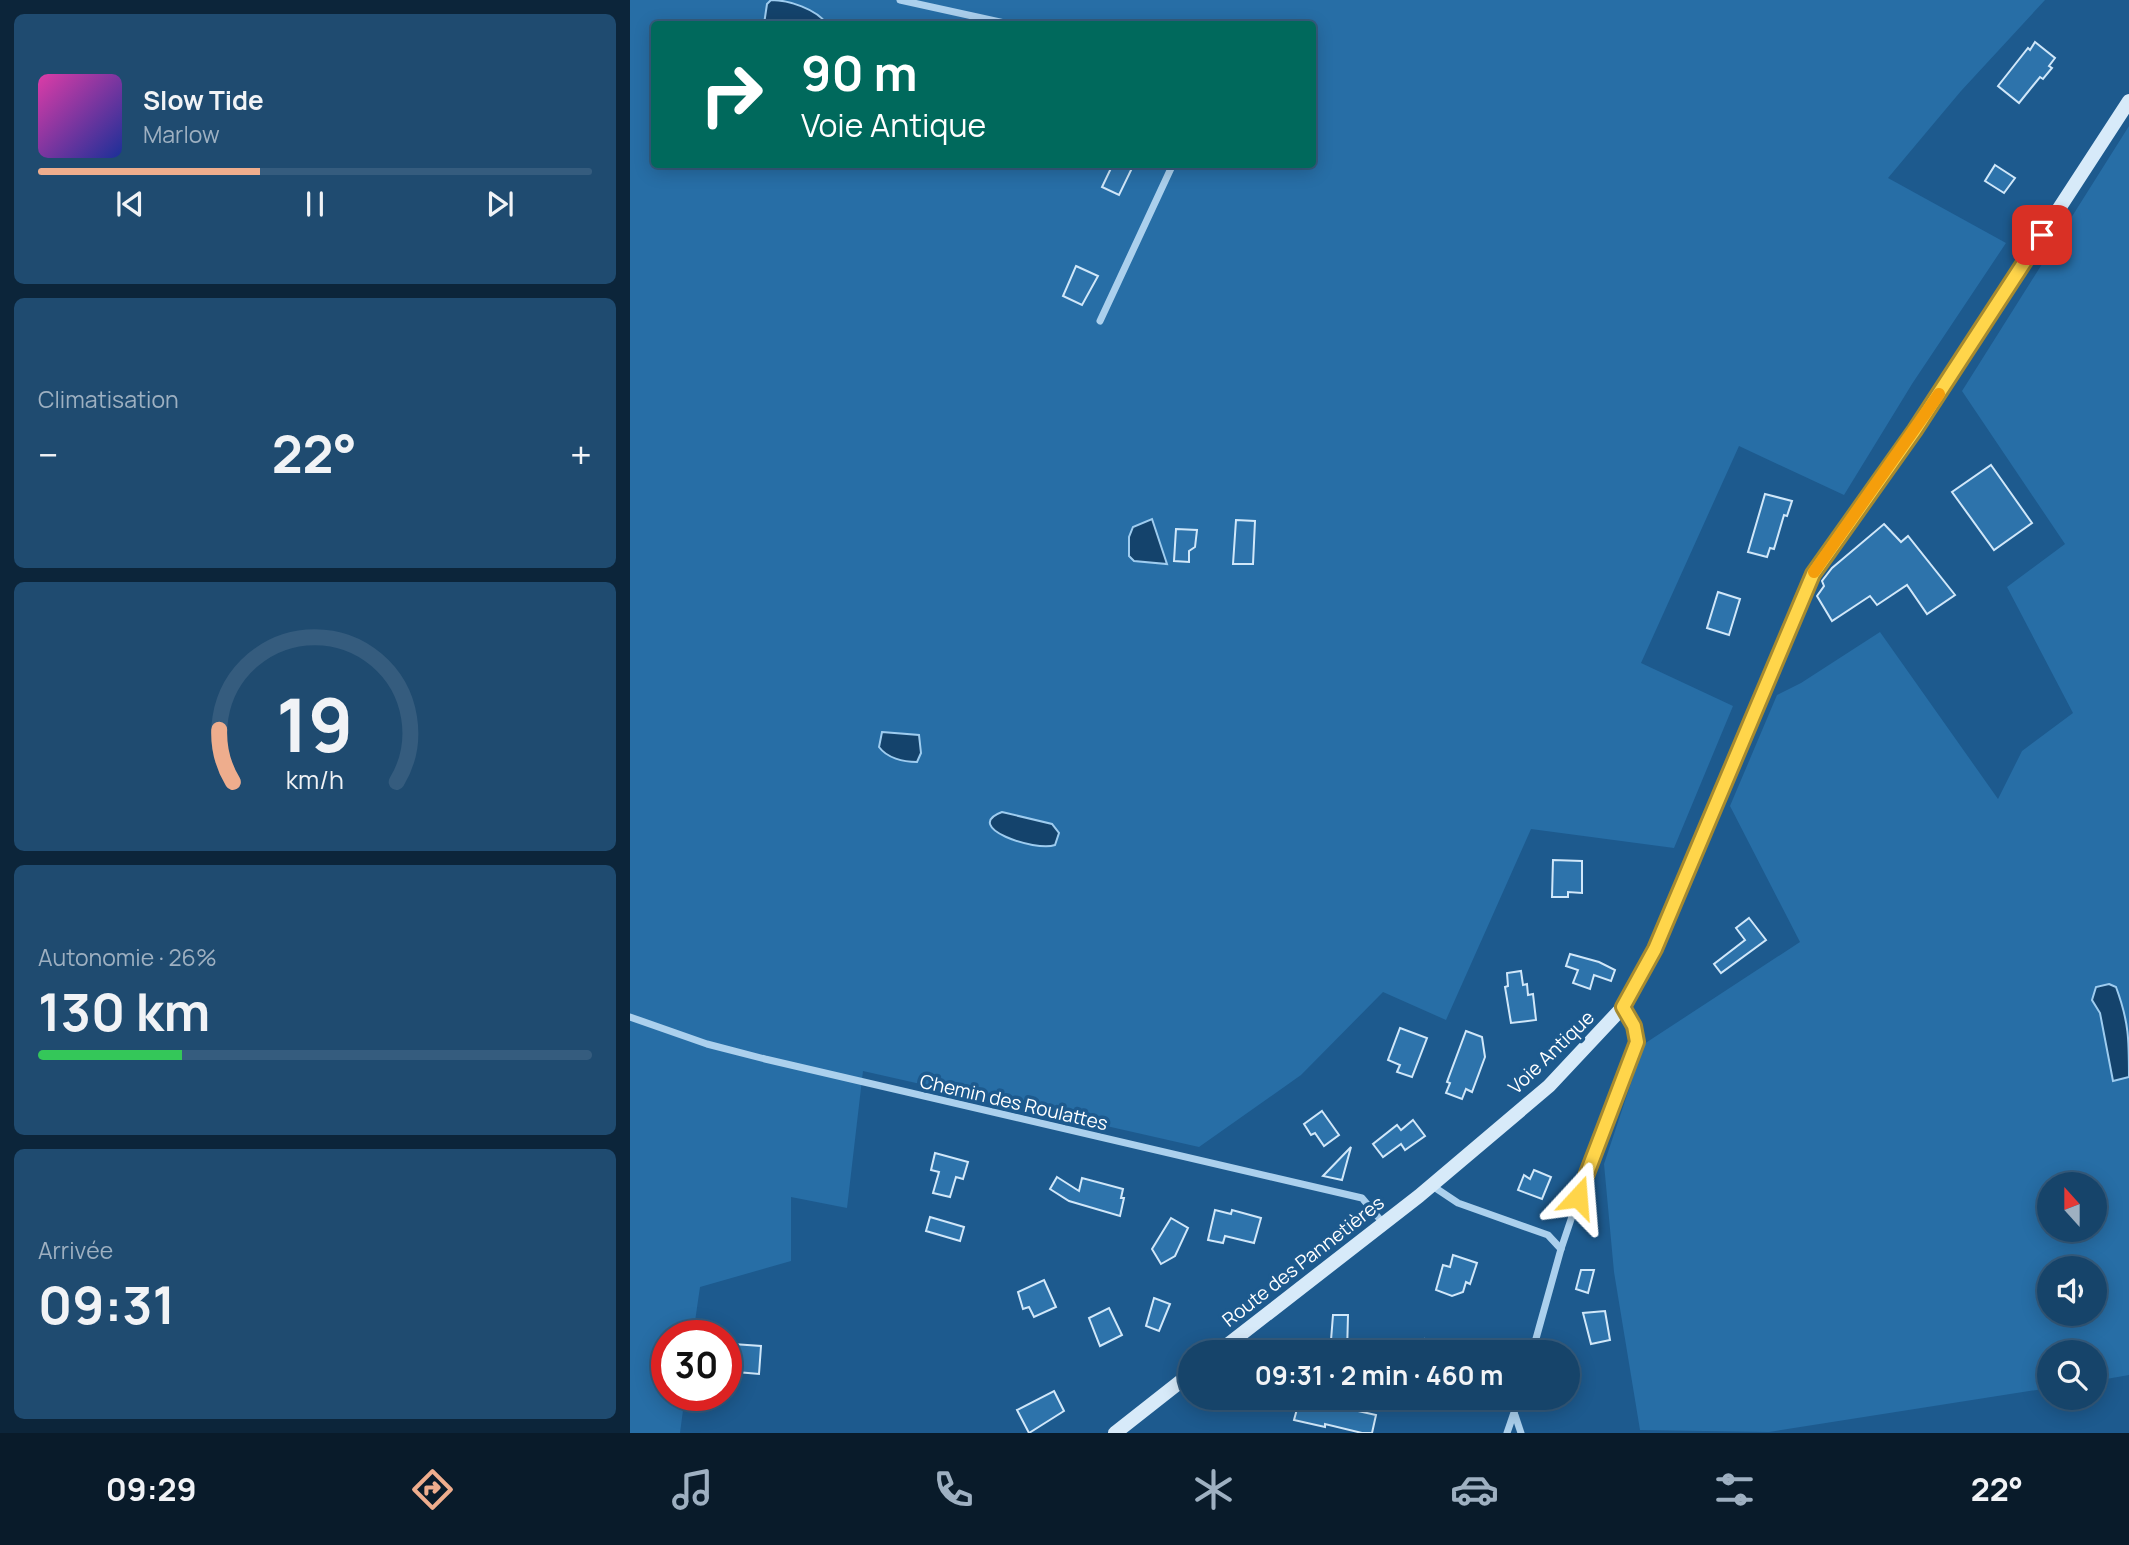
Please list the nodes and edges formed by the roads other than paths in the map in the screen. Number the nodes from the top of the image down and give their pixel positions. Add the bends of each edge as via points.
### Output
1 (900, 0) edge
2 (995, 21) edge
3 (2129, 102) edge
4 (1171, 168) edge
5 (1100, 321) dead end
6 (1623, 1007) junction
7 (630, 1017) edge
8 (1431, 1185) junction
9 (1414, 1199) joint
10 (1383, 1223) junction
11 (1561, 1248) junction
12 (1234, 1340) edge
13 (1536, 1340) edge
14 (1178, 1383) edge
15 (1516, 1410) edge
16 (1515, 1414) junction
17 (1115, 1433) edge
18 (1507, 1433) edge
19 (1521, 1433) edge

1 - 2 street
3 - 6 street, Voie Antique via 1915,430 1813,574 1655,949
4 - 5 street
6 - 8 street, Voie Antique via 1549,1086
6 - 11 street via 1637,1042
7 - 10 street, Chemin des Roulattes via 765,1059 1362,1198
8 - 9 street, Voie Antique
8 - 11 street via 1458,1203 1548,1235
9 - 10 street, Route des Pannetières
10 - 12 street, Route des Pannetières
11 - 13 street
14 - 17 street
15 - 16 street
16 - 18 street
16 - 19 street

